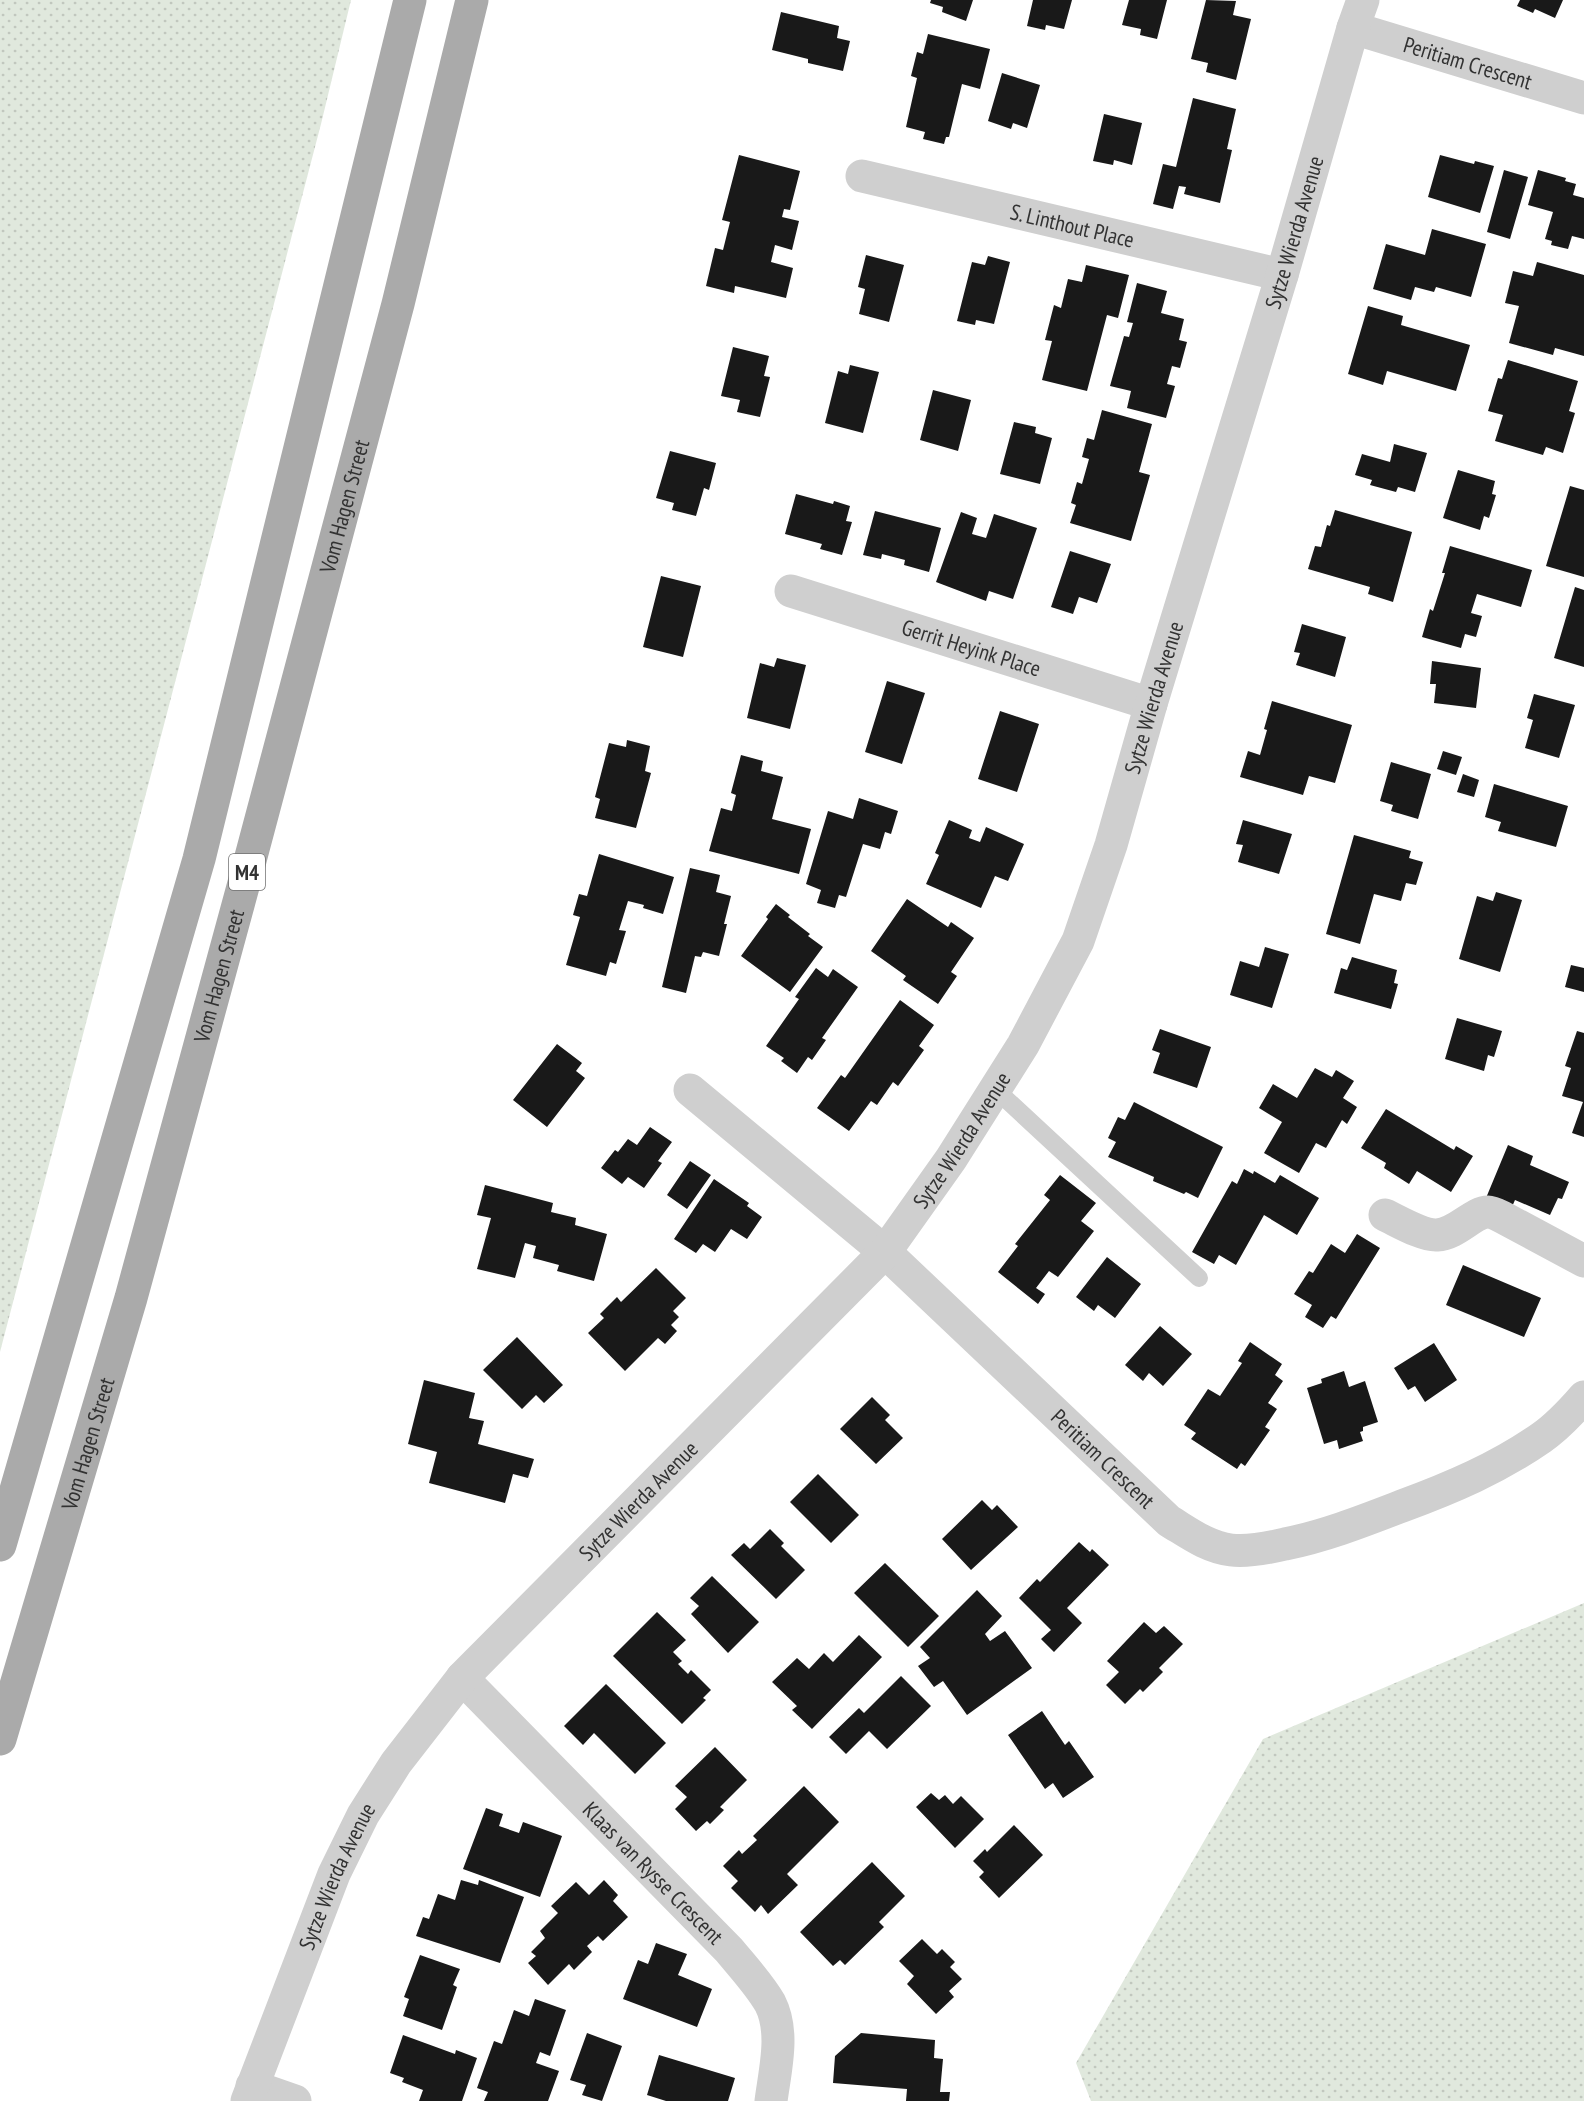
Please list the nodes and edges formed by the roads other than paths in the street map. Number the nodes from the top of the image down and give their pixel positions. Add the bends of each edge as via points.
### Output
1 (410, 0) edge
2 (472, 0) edge
3 (1358, 14) edge
4 (1584, 98) edge
5 (862, 176) dead end
6 (1282, 275) junction
7 (791, 591) dead end
8 (1150, 704) junction
9 (994, 1088) junction
10 (690, 1090) dead end
11 (1385, 1215) dead end
12 (885, 1252) junction
13 (1584, 1262) edge
14 (1198, 1278) dead end
15 (1584, 1397) edge
16 (0, 1545) edge
17 (462, 1678) junction
18 (0, 1739) edge
19 (250, 2094) edge
20 (295, 2101) edge
21 (771, 2101) edge

1 - 16 main road, M4 via 199,859
2 - 18 main road, Vom Hagen Street / M4 via 398,304 247,871 131,1298
3 - 4 street, Peritiam Crescent
3 - 6 street, Sytze Wierda Avenue
5 - 6 street, S. Linthout Place
6 - 8 street, Sytze Wierda Avenue
7 - 8 street, Gerrit Heyink Place
8 - 9 street, Sytze Wierda Avenue via 1112,845 1078,941 1023,1045
9 - 12 street, Sytze Wierda Avenue via 951,1159
9 - 14 lane
10 - 12 street, Peritiam Crescent
11 - 13 street via 1430,1235 1439,1235 1488,1212
12 - 15 street, Peritiam Crescent via 1169,1521 1205,1543 1231,1550 1266,1548 1314,1538 1462,1483 1543,1437
12 - 17 street, Sytze Wierda Avenue
17 - 19 street, Sytze Wierda Avenue via 396,1763 363,1815 334,1874
17 - 21 street, Klaas van Rysse Crescent via 729,1950 760,1988 771,2005 777,2031
19 - 20 street

